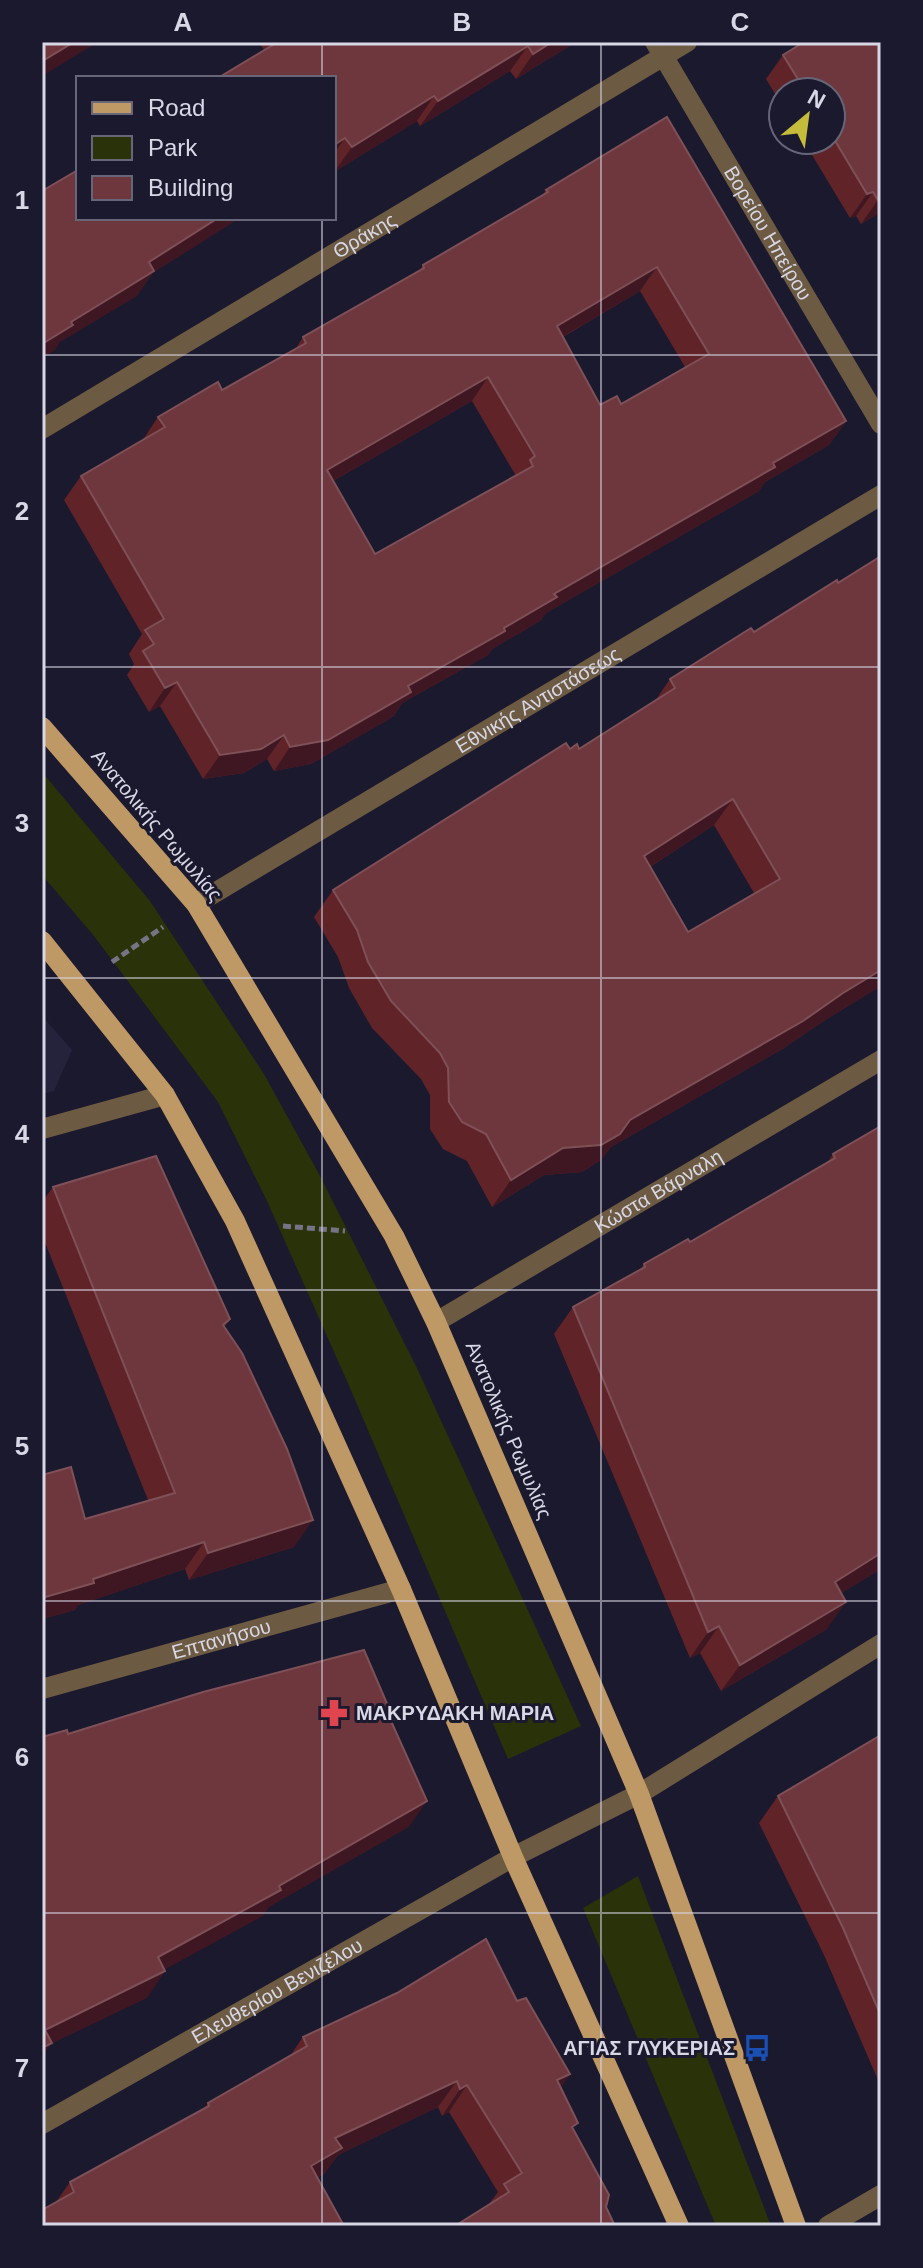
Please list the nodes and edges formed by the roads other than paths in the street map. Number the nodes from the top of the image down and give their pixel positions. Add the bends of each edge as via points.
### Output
1 (687, 42) edge
2 (659, 49) edge
3 (881, 424) edge
4 (42, 429) edge
5 (881, 495) edge
6 (42, 727) edge
7 (196, 904) junction
8 (42, 941) edge
9 (881, 1060) edge
10 (165, 1095) junction
11 (42, 1129) edge
12 (436, 1322) junction
13 (401, 1589) junction
14 (881, 1644) edge
15 (42, 1689) edge
16 (639, 1794) junction
17 (513, 1857) junction
18 (42, 2124) edge
19 (881, 2195) edge
20 (679, 2226) edge
21 (796, 2226) edge
22 (828, 2226) edge

1 - 2 street, Θράκης
2 - 3 street, Βορείου Ηπείρου
2 - 4 street, Θράκης
5 - 7 street, Εθνικής Αντιστάσεως
6 - 7 main road, Ανατολικής Ρωμυλίας
7 - 12 main road, Ανατολικής Ρωμυλίας via 394,1236
8 - 10 main road
9 - 12 street, Κώστα Βάρναλη
10 - 11 street
10 - 13 main road via 235,1221
12 - 16 main road, Ανατολικής Ρωμυλίας
13 - 15 street, Επτανήσου
13 - 17 main road
14 - 16 street
16 - 17 street, Ελευθερίου Βενιζέλου
16 - 21 main road, Ανατολικής Ρωμυλίας
17 - 18 street, Ελευθερίου Βενιζέλου
17 - 20 main road
19 - 22 street

